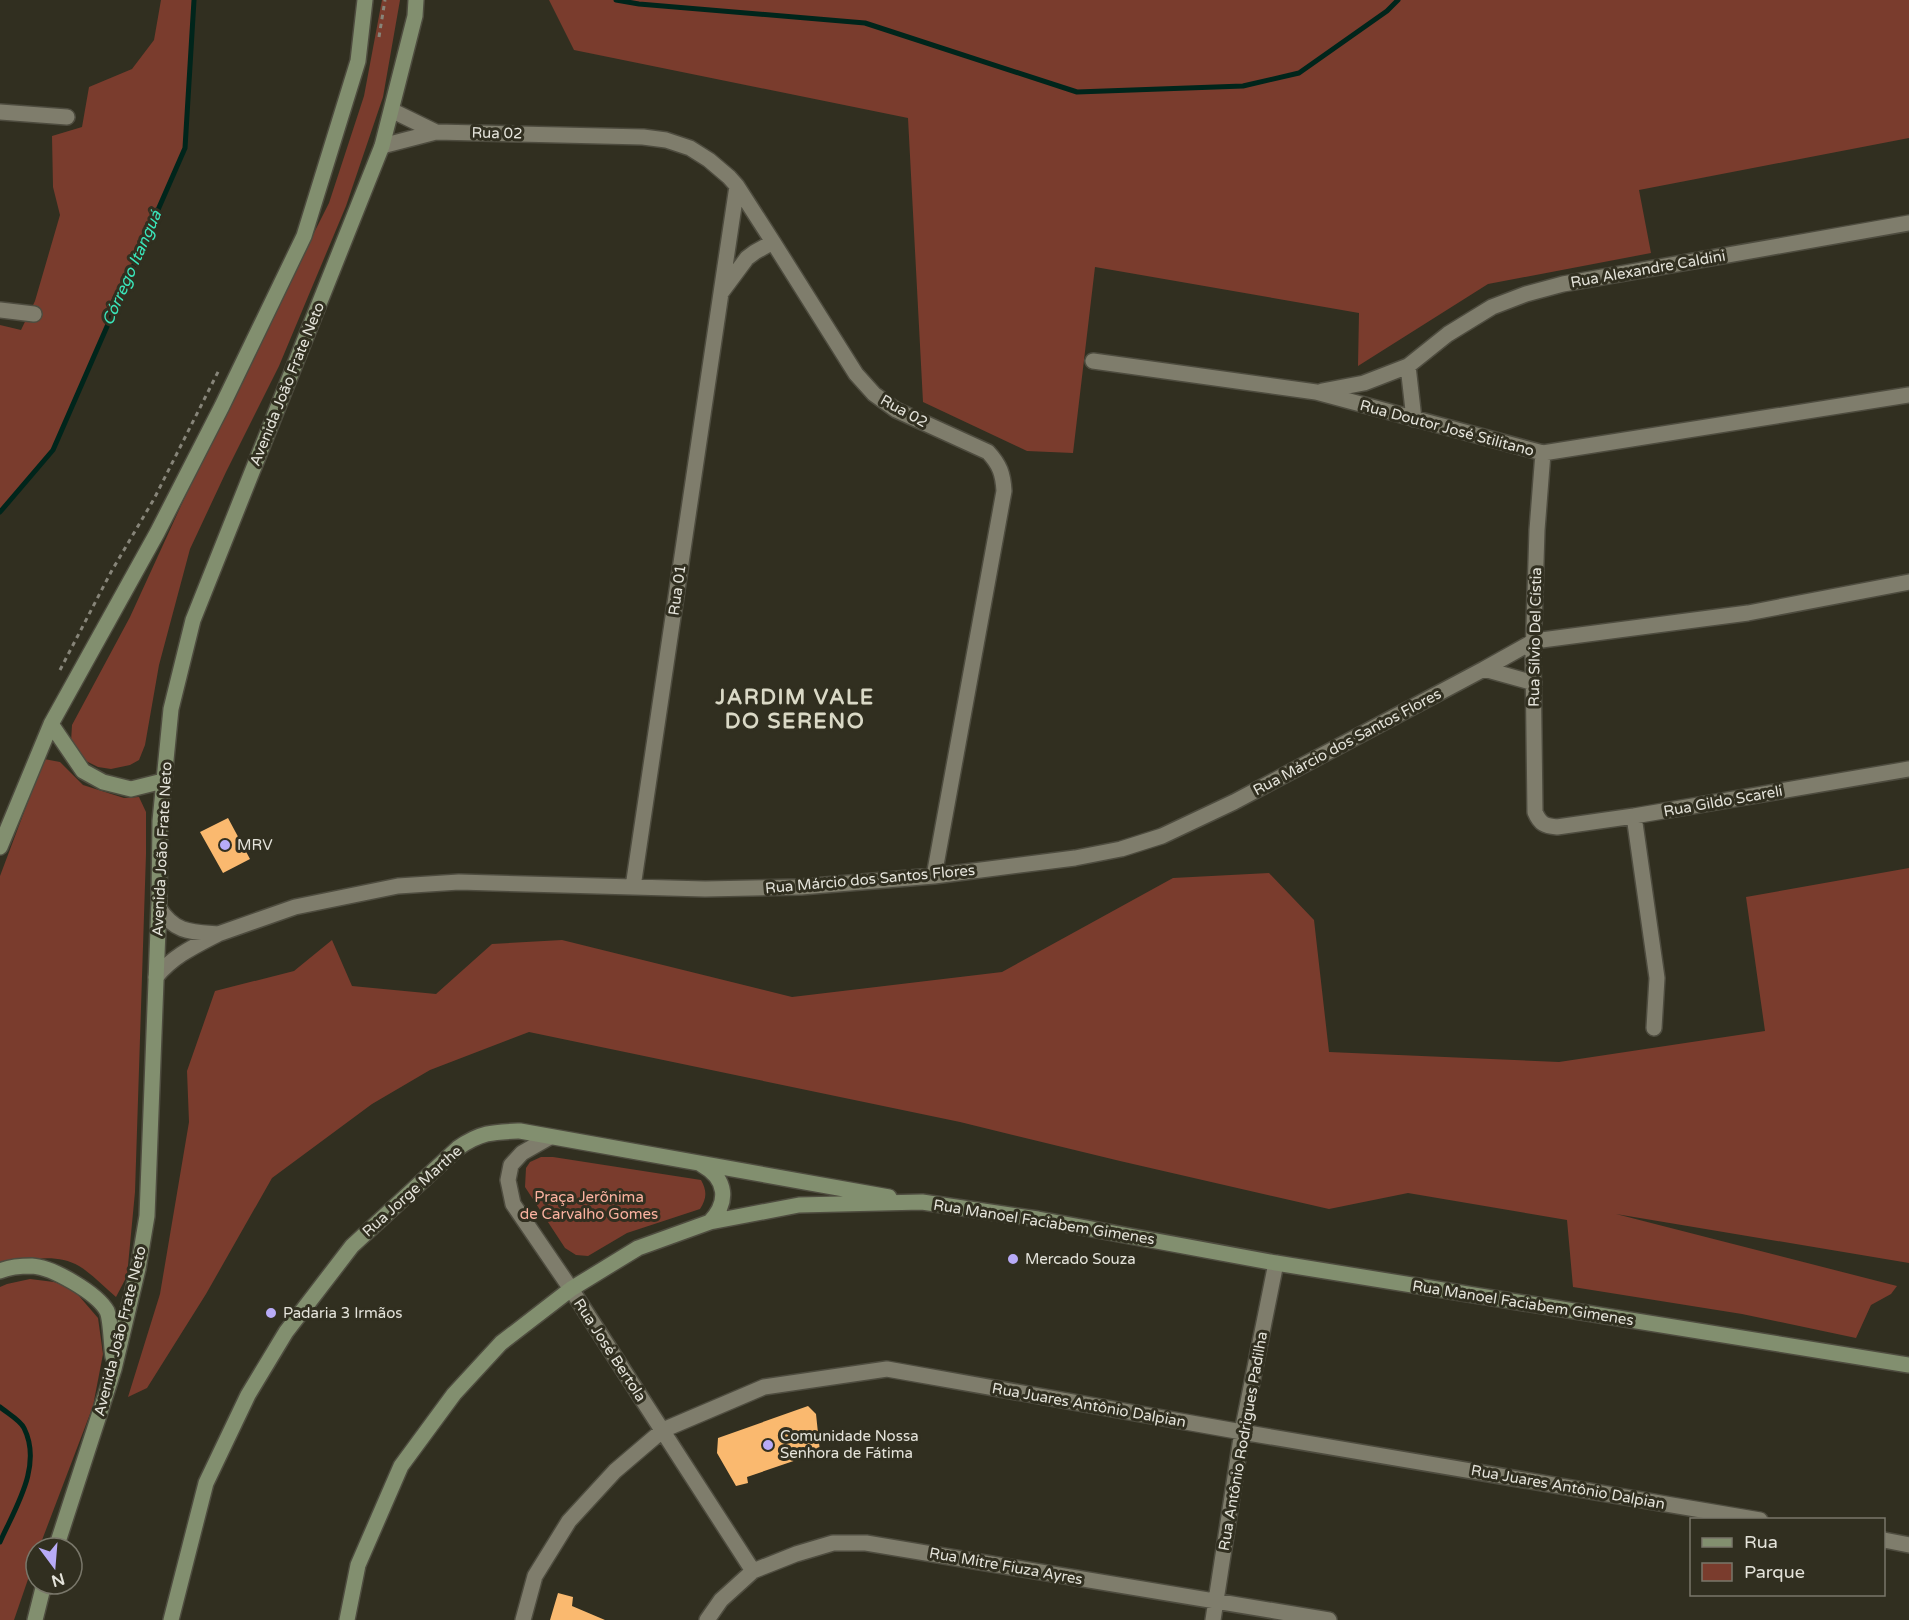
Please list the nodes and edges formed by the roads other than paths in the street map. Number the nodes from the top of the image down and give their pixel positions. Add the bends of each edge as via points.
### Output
1 (365, 0) edge
2 (416, 0) edge
3 (393, 111) junction
4 (0, 112) edge
5 (67, 117) dead end
6 (436, 132) junction
7 (382, 146) junction
8 (737, 186) junction
9 (1909, 223) edge
10 (773, 242) junction
11 (721, 293) junction
12 (0, 310) edge
13 (34, 314) dead end
14 (1093, 361) dead end
15 (1408, 366) junction
16 (1316, 392) junction
17 (1909, 395) edge
18 (1414, 419) junction
19 (1543, 453) junction
20 (1909, 582) edge
21 (1534, 641) junction
22 (1484, 669) junction
23 (1533, 683) junction
24 (51, 724) junction
25 (1909, 769) edge
26 (163, 781) junction
27 (1634, 816) junction
28 (1538, 820) joint
29 (0, 847) edge
30 (934, 876) junction
31 (633, 887) junction
32 (159, 908) junction
33 (218, 934) junction
34 (156, 977) junction
35 (1654, 1028) dead end
36 (550, 1137) junction
37 (697, 1163) junction
38 (922, 1202) junction
39 (710, 1222) junction
40 (1276, 1263) junction
41 (0, 1271) edge
42 (571, 1289) junction
43 (1906, 1363) edge
44 (114, 1369) junction
45 (663, 1430) junction
46 (1242, 1432) junction
47 (1748, 1518) edge
48 (60, 1536) edge
49 (753, 1571) junction
50 (41, 1596) edge
51 (1216, 1601) junction
52 (34, 1620) edge
53 (171, 1620) edge
54 (347, 1620) edge
55 (523, 1620) edge
56 (707, 1620) edge
57 (1213, 1620) edge
58 (1329, 1620) edge

1 - 24 main road via 358,60 304,236 157,533
2 - 3 main road, Avenida João Frate Neto
3 - 6 street, Rua 02
3 - 7 main road, Avenida João Frate Neto
4 - 5 street
6 - 7 street, Rua 02
6 - 8 street, Rua 02 via 666,140 709,160
7 - 26 main road, Avenida João Frate Neto via 193,620 171,709
8 - 10 street, Rua 02
8 - 11 street, Rua 01
9 - 15 street, Rua Alexandre Caldini via 1563,284 1526,294 1492,307 1448,334
10 - 11 street, Rua 01 via 747,258
10 - 30 street, Rua 02 via 856,374 874,394 896,410 988,452 999,463 1003,476 1001,511
11 - 31 street, Rua 01
12 - 13 street
14 - 16 street, Rua Doutor José Stilitano
15 - 16 street, Rua Alexandre Caldini via 1364,383
15 - 18 street
16 - 18 street, Rua Doutor José Stilitano
17 - 19 street, Rua Doutor José Stilitano
18 - 19 street, Rua Doutor José Stilitano
19 - 21 street, Rua Sílvio Del Cístia
20 - 21 street, Rua Márcio dos Santos Flores via 1748,613
21 - 22 street, Rua Márcio dos Santos Flores
21 - 23 street, Rua Sílvio Del Cístia
22 - 23 street
22 - 30 street, Rua Márcio dos Santos Flores via 1162,836 1075,858
23 - 28 street, Rua Sílvio Del Cístia
24 - 26 main road via 83,771 103,783 131,789
24 - 29 main road
25 - 27 street, Rua Gildo Scareli
26 - 32 main road, Avenida João Frate Neto
27 - 28 street, Rua Gildo Scareli via 1557,827
27 - 35 street via 1657,978
30 - 31 street, Rua Márcio dos Santos Flores via 801,887
31 - 33 street, Rua Márcio dos Santos Flores via 459,882 398,886 295,907
32 - 33 street, Rua Márcio dos Santos Flores via 177,927
32 - 34 main road, Avenida João Frate Neto
33 - 34 street, Rua Márcio dos Santos Flores via 176,956
34 - 44 main road, Avenida João Frate Neto via 147,1216
36 - 37 main road, Rua Jorge Marthe
36 - 42 street, Rua José Bertola via 522,1152 511,1165 508,1180 513,1204
36 - 53 main road, Rua Jorge Marthe via 520,1131 474,1137 352,1246 286,1332 248,1395 206,1484
37 - 38 main road, Rua Jorge Marthe
37 - 39 main road via 714,1174 722,1189 721,1207
38 - 39 main road, Rua Manoel Faciabem Gimenes via 799,1205
38 - 40 main road, Rua Manoel Faciabem Gimenes
39 - 42 main road, Rua Manoel Faciabem Gimenes via 638,1248
40 - 43 main road, Rua Manoel Faciabem Gimenes
40 - 46 street, Rua Antônio Rodrigues Padilha
41 - 44 main road via 34,1266 87,1290 107,1311
42 - 45 street, Rua José Bertola
42 - 54 main road, Rua Manoel Faciabem Gimenes via 501,1343 454,1394 401,1466 358,1565
44 - 48 main road, Avenida João Frate Neto
45 - 46 street, Rua Juares Antônio Dalpian via 764,1387 887,1369
45 - 49 street, Rua José Bertola
45 - 55 street, Rua Juares Antônio Dalpian via 615,1472 569,1521 535,1576
46 - 47 street, Rua Juares Antônio Dalpian
46 - 51 street, Rua Antônio Rodrigues Padilha
49 - 51 street, Rua Mitre Fiuza Ayres via 833,1543 866,1543
49 - 56 street, Rua Mitre Fiuza Ayres via 721,1600
50 - 52 main road
51 - 57 street, Rua Antônio Rodrigues Padilha
51 - 58 street, Rua Mitre Fiuza Ayres

